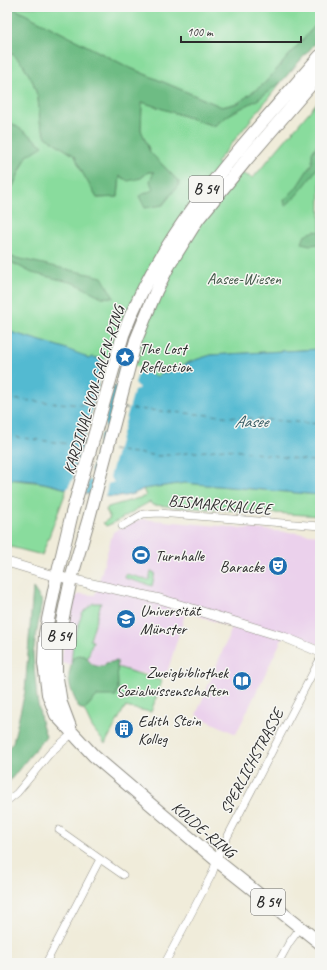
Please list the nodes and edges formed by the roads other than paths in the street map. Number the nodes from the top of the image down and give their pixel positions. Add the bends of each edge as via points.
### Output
1 (320, 56) edge
2 (320, 74) edge
3 (122, 526) dead end
4 (320, 526) edge
5 (7, 562) edge
6 (57, 576) junction
7 (71, 580) junction
8 (320, 652) edge
9 (320, 659) edge
10 (73, 733) junction
11 (7, 801) edge
12 (59, 830) dead end
13 (218, 856) junction
14 (100, 859) junction
15 (123, 874) dead end
16 (300, 928) junction
17 (320, 943) edge
18 (46, 963) edge
19 (164, 963) edge
20 (278, 963) edge

1 - 6 main road, KARDINAL-VON-GALEN-RING / B 54 via 206,189 146,282 129,317 121,342 72,513
2 - 7 main road, KARDINAL-VON-GALEN-RING / B 54 via 198,219 162,279 135,346
3 - 4 street, BISMARCKALLEE via 143,514 159,513
5 - 6 street
6 - 7 street
6 - 10 main road, KOLDE-RING / B 54 via 45,634 44,663 48,694 56,715
7 - 8 street via 160,599 284,637
7 - 10 main road, KOLDE-RING / B 54 via 56,650 56,672 61,703
9 - 13 street, SPERLICHSTRASSE
10 - 11 street via 51,752 17,793
10 - 13 main road, KOLDE-RING / B 54 via 94,756
12 - 14 street
13 - 16 main road, KOLDE-RING / B 54
13 - 19 street, SPERLICHSTRASSE via 212,874
14 - 15 street
14 - 18 street
16 - 17 main road, KOLDE-RING / B 54
16 - 20 street

